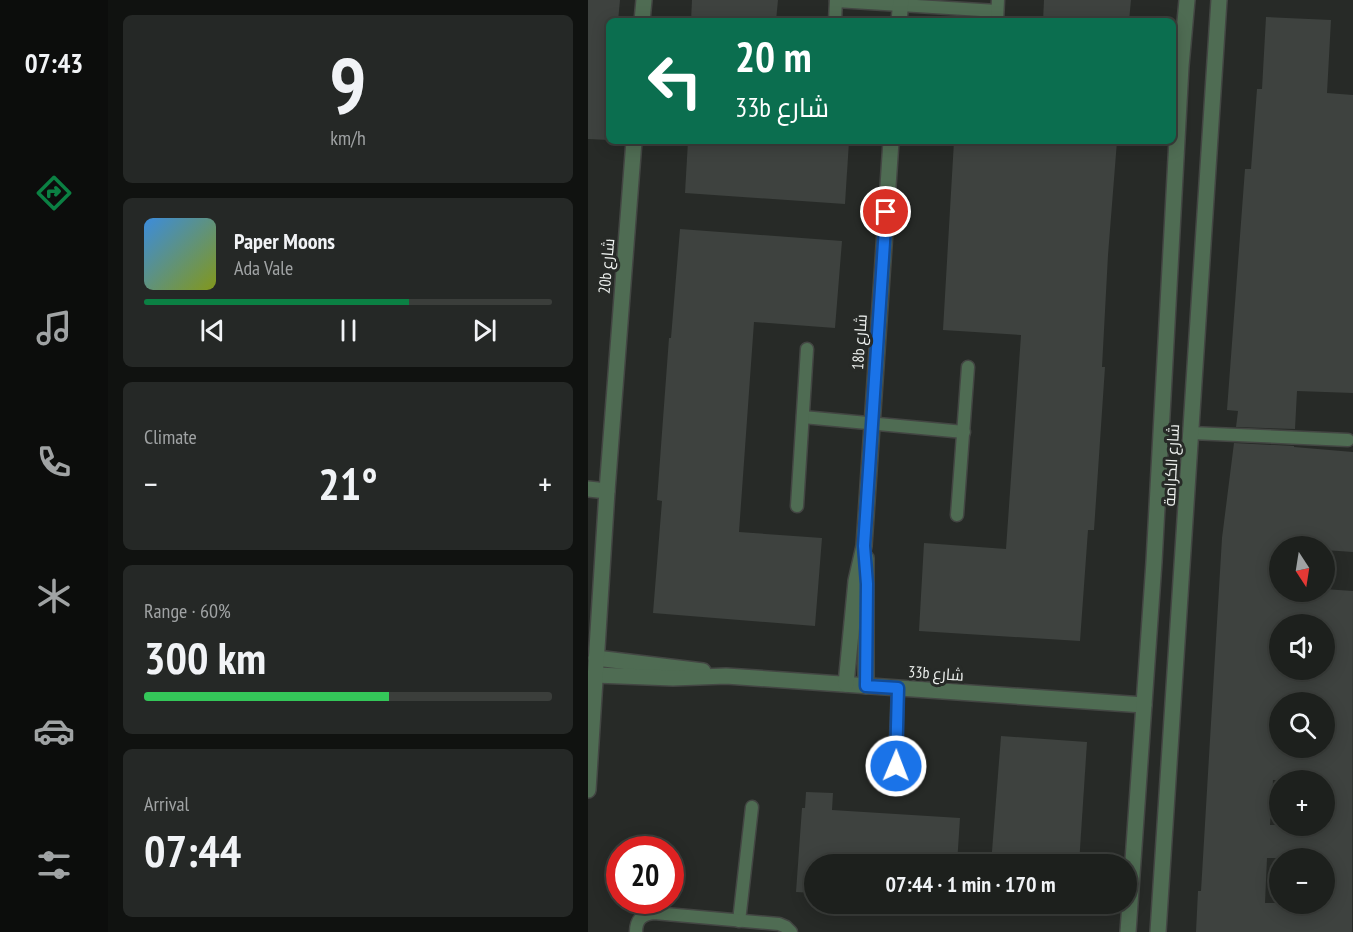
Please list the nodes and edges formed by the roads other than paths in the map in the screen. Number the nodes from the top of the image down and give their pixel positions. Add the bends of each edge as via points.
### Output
1 (644, 0) edge
2 (836, 0) edge
3 (1186, 0) edge
4 (1219, 0) edge
5 (901, 2) edge
6 (997, 11) edge
7 (642, 18) edge
8 (835, 18) edge
9 (899, 18) edge
10 (634, 144) edge
11 (891, 144) edge
12 (807, 348) dead end
13 (968, 368) dead end
14 (803, 417) junction
15 (872, 424) junction
16 (964, 432) junction
17 (1191, 433) junction
18 (1348, 440) dead end
19 (588, 489) edge
20 (607, 491) junction
21 (797, 506) dead end
22 (957, 515) dead end
23 (864, 546) junction
24 (596, 658) junction
25 (595, 675) junction
26 (726, 676) junction
27 (846, 684) junction
28 (866, 686) junction
29 (898, 688) junction
30 (1144, 705) junction
31 (896, 766) dead end
32 (588, 790) edge
33 (752, 807) dead end
34 (739, 921) junction
35 (1127, 931) edge
36 (636, 932) edge
37 (791, 932) edge
38 (1158, 932) edge

1 - 7 street
2 - 5 lane
2 - 8 lane
3 - 30 street, شارع الكرامة
4 - 17 street, شارع الكرامة
5 - 6 lane
5 - 9 street
10 - 20 street, 20b شارع
11 - 15 street, 18b شارع
12 - 14 lane
13 - 16 lane
14 - 15 lane
14 - 21 lane
15 - 16 lane
15 - 23 street, 18b شارع
16 - 22 lane
17 - 18 lane
17 - 38 street, شارع الكرامة
19 - 20 street
20 - 24 street, 20b شارع
23 - 27 street, 18b شارع via 856,581
23 - 28 street, 18b شارع
24 - 25 street, 20b شارع
24 - 26 street, 33b شارع
25 - 26 street, 33b شارع
25 - 32 street, 20b شارع
26 - 27 street, 33b شارع
27 - 28 street, 33b شارع
28 - 29 street, 33b شارع
29 - 30 street, 33b شارع
29 - 31 lane
30 - 35 street, شارع الكرامة
33 - 34 lane
34 - 36 lane via 646,914 636,924
34 - 37 lane via 779,924

